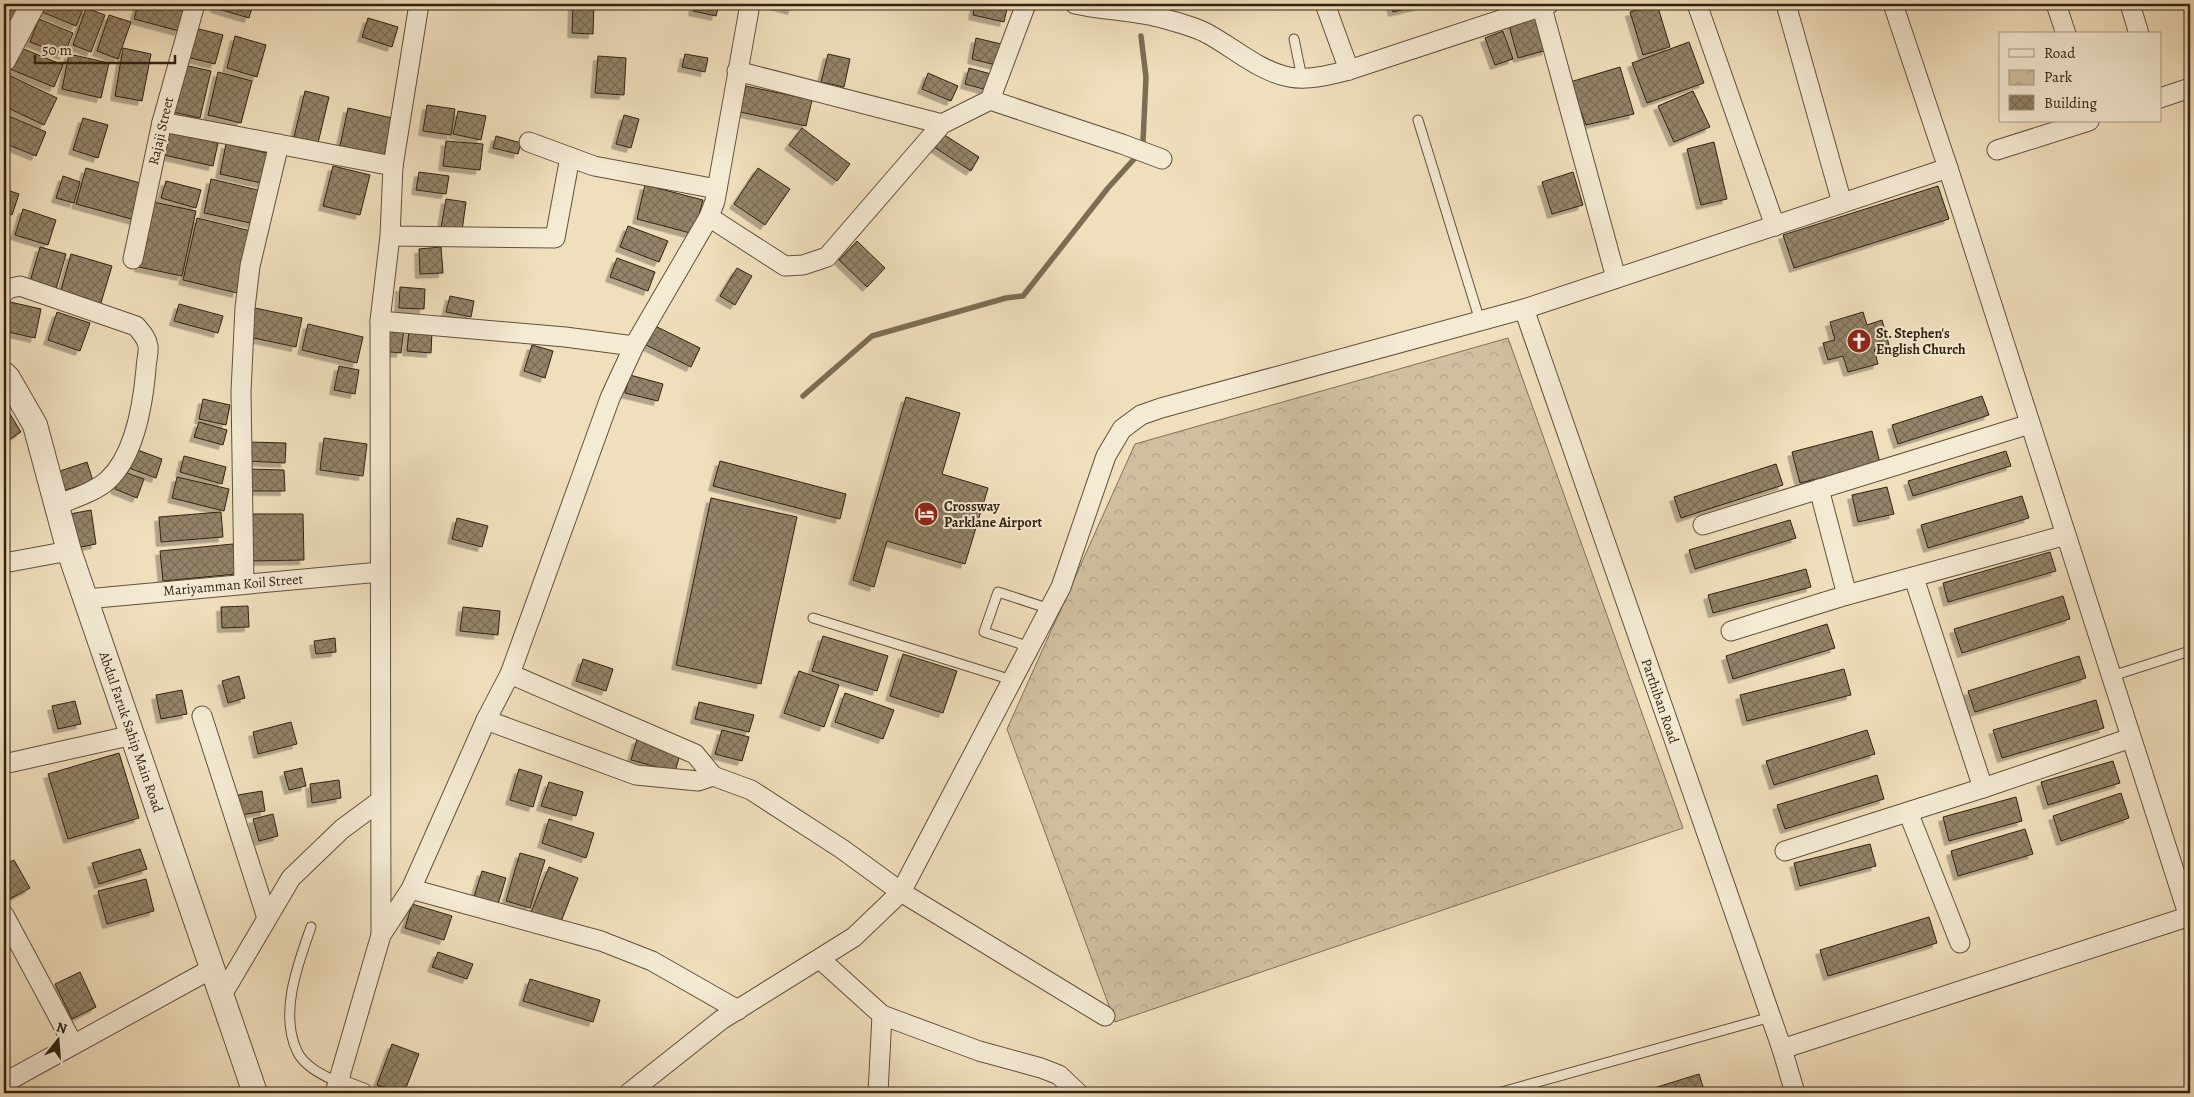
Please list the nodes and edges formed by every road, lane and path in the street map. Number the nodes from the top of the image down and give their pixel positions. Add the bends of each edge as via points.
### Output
1 (33, 4) edge
2 (194, 4) edge
3 (419, 4) edge
4 (750, 4) edge
5 (1026, 4) edge
6 (1075, 4) edge
7 (1325, 4) edge
8 (1697, 4) edge
9 (1786, 4) edge
10 (1892, 4) edge
11 (2056, 4) edge
12 (2130, 4) edge
13 (1544, 5) edge
14 (1126, 7) edge
15 (2065, 32) edge
16 (2138, 32) edge
17 (1294, 39) dead end
18 (4, 59) edge
19 (1349, 70) junction
20 (737, 71) junction
21 (1302, 78) junction
22 (2190, 88) edge
23 (2162, 97) edge
24 (990, 100) junction
25 (1418, 120) dead end
26 (162, 122) junction
27 (2086, 122) edge
28 (942, 124) junction
29 (529, 142) dead end
30 (279, 144) junction
31 (1997, 150) dead end
32 (570, 157) junction
33 (1162, 159) dead end
34 (394, 166) junction
35 (1948, 168) junction
36 (717, 189) junction
37 (1842, 203) junction
38 (709, 217) junction
39 (1775, 226) junction
40 (390, 236) junction
41 (133, 259) dead end
42 (1616, 278) junction
43 (4, 293) edge
44 (1524, 309) junction
45 (380, 321) junction
46 (1480, 321) junction
47 (634, 346) junction
48 (4, 374) edge
49 (2030, 424) junction
50 (1819, 489) junction
51 (57, 505) junction
52 (1703, 525) dead end
53 (2066, 535) junction
54 (69, 551) junction
55 (4, 563) edge
56 (380, 572) junction
57 (1914, 578) junction
58 (244, 584) junction
59 (1847, 595) junction
60 (86, 599) junction
61 (1050, 609) junction
62 (813, 618) dead end
63 (1730, 631) dead end
64 (1030, 647) junction
65 (2190, 652) edge
66 (510, 674) junction
67 (2112, 676) junction
68 (1012, 680) junction
69 (202, 716) dead end
70 (486, 720) junction
71 (132, 735) junction
72 (2132, 738) junction
73 (4, 764) edge
74 (713, 776) junction
75 (1983, 788) junction
76 (380, 801) junction
77 (1908, 812) junction
78 (1785, 850) dead end
79 (411, 889) junction
80 (901, 892) junction
81 (2190, 917) edge
82 (267, 918) junction
83 (5, 920) edge
84 (311, 927) dead end
85 (381, 935) junction
86 (1960, 943) dead end
87 (820, 959) junction
88 (212, 968) junction
89 (222, 995) junction
90 (738, 1010) junction
91 (882, 1015) junction
92 (1105, 1016) dead end
93 (1770, 1017) junction
94 (74, 1044) junction
95 (1782, 1049) junction
96 (4, 1083) edge
97 (337, 1088) edge
98 (255, 1093) edge
99 (363, 1093) edge
100 (629, 1093) edge
101 (878, 1093) edge
102 (1078, 1093) edge
103 (1498, 1093) edge
104 (1795, 1093) edge

1 - 18 street
2 - 26 street, Rajaji Street
3 - 34 street
4 - 20 street
5 - 24 street
6 - 14 street via 1100,10
7 - 19 street
8 - 39 street
9 - 37 street
10 - 35 street
11 - 15 street
12 - 16 street
13 - 19 street
13 - 42 street
14 - 21 street via 1206,32 1262,67 1288,77
17 - 21 lane
19 - 21 street
20 - 28 street
20 - 36 street
22 - 23 street
24 - 28 street
24 - 33 street
25 - 46 lane
26 - 30 street
26 - 41 street, Rajaji Street
27 - 31 street
28 - 38 street via 827,257 803,265 785,266
29 - 32 street
30 - 34 street
30 - 58 street via 250,266 245,308 241,392
32 - 36 street via 594,166
32 - 40 street via 555,238
34 - 40 street
35 - 37 street
35 - 49 street
36 - 38 street
37 - 39 street
38 - 47 street
39 - 42 street
40 - 45 street
42 - 44 street
43 - 51 street via 20,286 136,326 148,346 144,391 135,432 123,459 108,480
44 - 46 street
44 - 93 street, Parthiban Road
45 - 47 street
45 - 56 street
46 - 61 street via 1141,415 1122,429 1106,456
47 - 66 street via 610,398
48 - 51 street, Abdul Faruk Sahip Main Road via 35,425
49 - 50 street
49 - 53 street
50 - 52 street
50 - 59 street
51 - 54 street, Abdul Faruk Sahip Main Road
53 - 57 street
53 - 67 street
54 - 55 street
54 - 60 street, Abdul Faruk Sahip Main Road
56 - 58 street, Mariyamman Koil Street
56 - 76 street
57 - 59 street
57 - 75 street
58 - 60 street, Mariyamman Koil Street
59 - 63 street
60 - 71 street, Abdul Faruk Sahip Main Road
61 - 64 street
61 - 64 lane via 998,592 984,632
62 - 68 lane
64 - 68 street
65 - 67 lane
66 - 70 street
66 - 74 street via 695,754
67 - 72 street
68 - 80 street
69 - 82 street
70 - 74 street via 636,775 698,781
70 - 79 street
71 - 73 street
71 - 88 street, Abdul Faruk Sahip Main Road
72 - 75 street
72 - 81 street
74 - 80 street via 751,790
75 - 77 street
76 - 82 street via 342,829 291,878
76 - 85 street
77 - 78 street
77 - 86 street
79 - 85 street
79 - 90 street via 601,941 652,961
80 - 87 street via 854,937
80 - 92 street
81 - 95 street
82 - 89 street
83 - 94 street
84 - 97 lane via 291,996 290,1027 297,1052
85 - 97 street
87 - 90 street
87 - 91 street
88 - 89 street, Abdul Faruk Sahip Main Road
88 - 94 street
89 - 98 street, Abdul Faruk Sahip Main Road
90 - 100 street
91 - 101 street
91 - 102 street via 979,1051 1059,1074
93 - 95 street, Parthiban Road
93 - 103 lane
94 - 96 street
95 - 104 street, Parthiban Road
97 - 99 street

